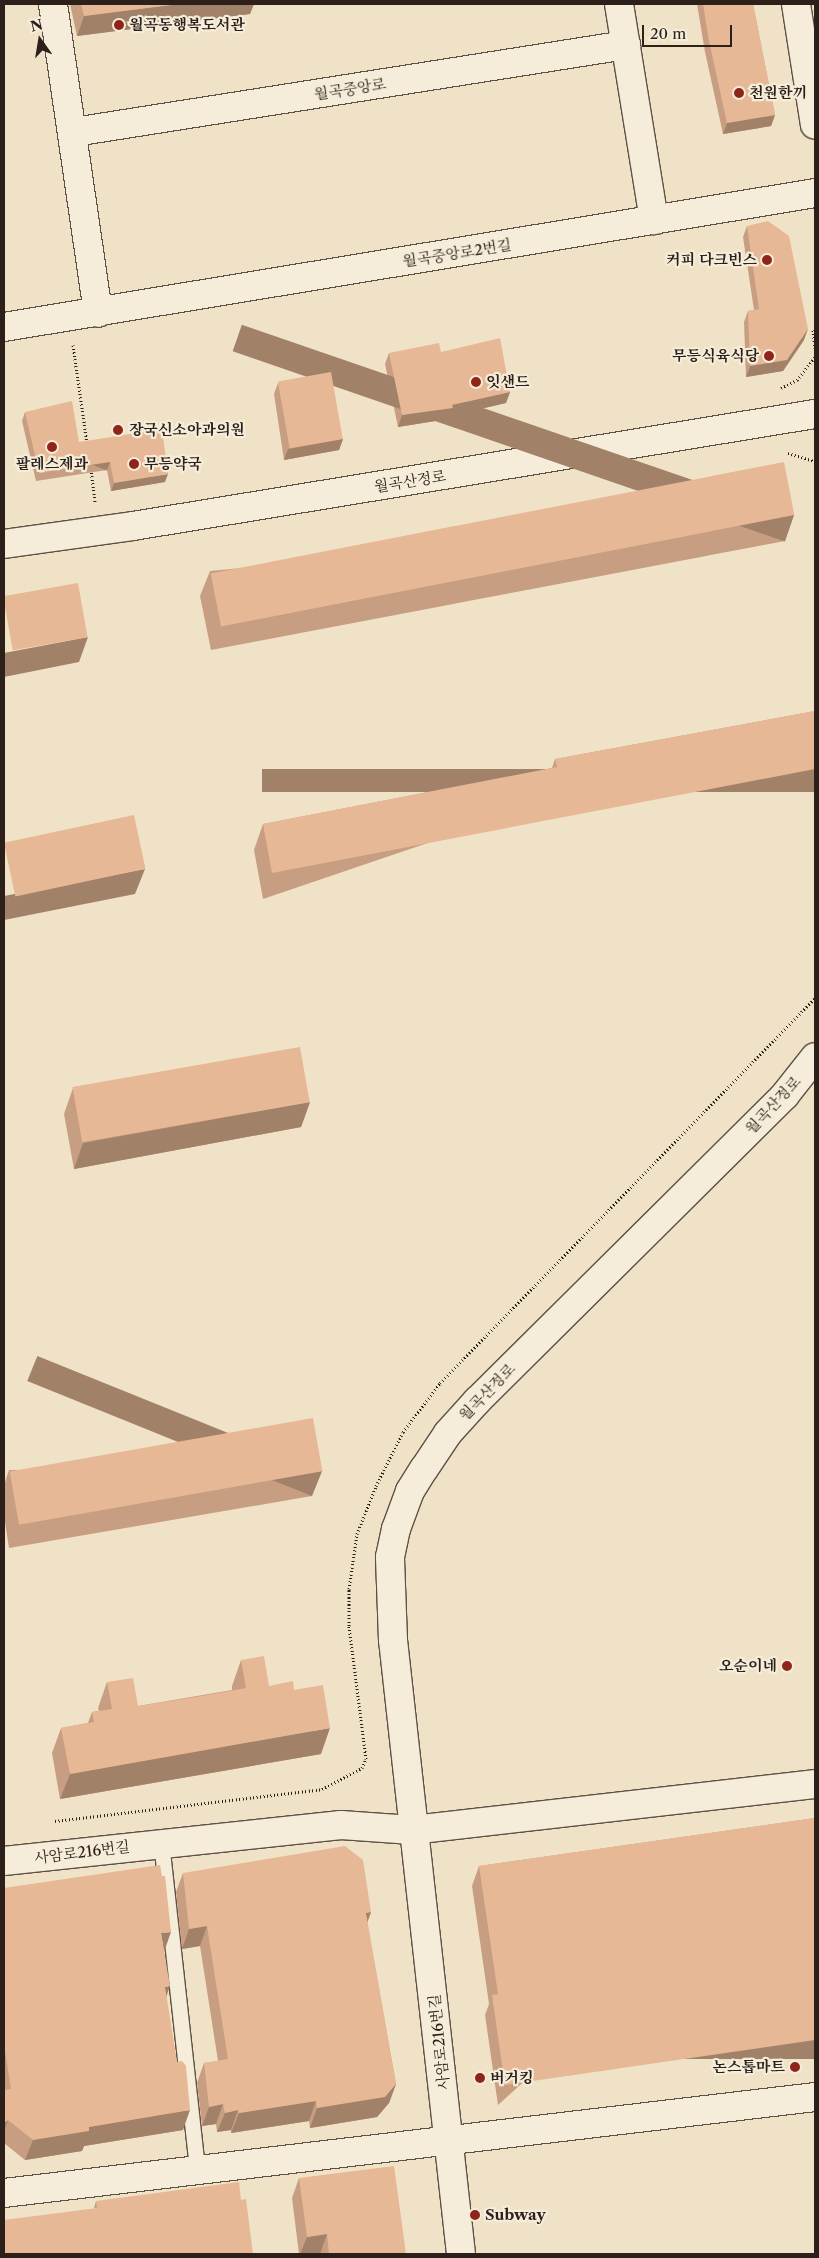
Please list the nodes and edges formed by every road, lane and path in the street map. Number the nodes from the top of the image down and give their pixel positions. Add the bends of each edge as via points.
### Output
1 (53, 4) edge
2 (620, 4) edge
3 (796, 4) edge
4 (626, 45) junction
5 (815, 125) edge
6 (74, 132) junction
7 (815, 193) edge
8 (654, 220) junction
9 (98, 313) junction
10 (69, 317) junction
11 (4, 327) edge
12 (813, 330) dead end
13 (815, 348) edge
14 (815, 357) edge
15 (776, 391) dead end
16 (815, 414) edge
17 (88, 453) edge
18 (788, 453) dead end
19 (815, 461) edge
20 (90, 462) edge
21 (99, 530) junction
22 (4, 544) edge
23 (815, 1058) edge
24 (815, 1784) edge
25 (412, 1830) junction
26 (160, 1842) junction
27 (4, 1861) edge
28 (815, 2097) edge
29 (449, 2140) junction
30 (196, 2170) junction
31 (5, 2187) edge
32 (461, 2254) edge

1 - 6 street
2 - 4 street
3 - 5 street
4 - 6 street, 월곡중앙로
4 - 8 street
6 - 9 street
7 - 8 street, 월곡중앙로2번길
8 - 9 street, 월곡중앙로2번길
9 - 10 street, 월곡중앙로2번길
10 - 11 street, 월곡중앙로2번길
10 - 17 path
12 - 13 path
14 - 15 path via 797,380
16 - 21 street, 월곡산정로
18 - 19 path
20 - 21 path
21 - 22 street, 월곡산정로
23 - 25 street, 월곡산정로 via 785,1095 477,1401 448,1433 410,1491 392,1548 389,1589
24 - 25 street, 사암로216번길
25 - 26 street, 사암로216번길 via 341,1825
25 - 29 street, 사암로216번길
26 - 27 street, 사암로216번길
26 - 30 lane
28 - 29 street
29 - 30 street
29 - 32 street, 사암로216번길
30 - 31 street

